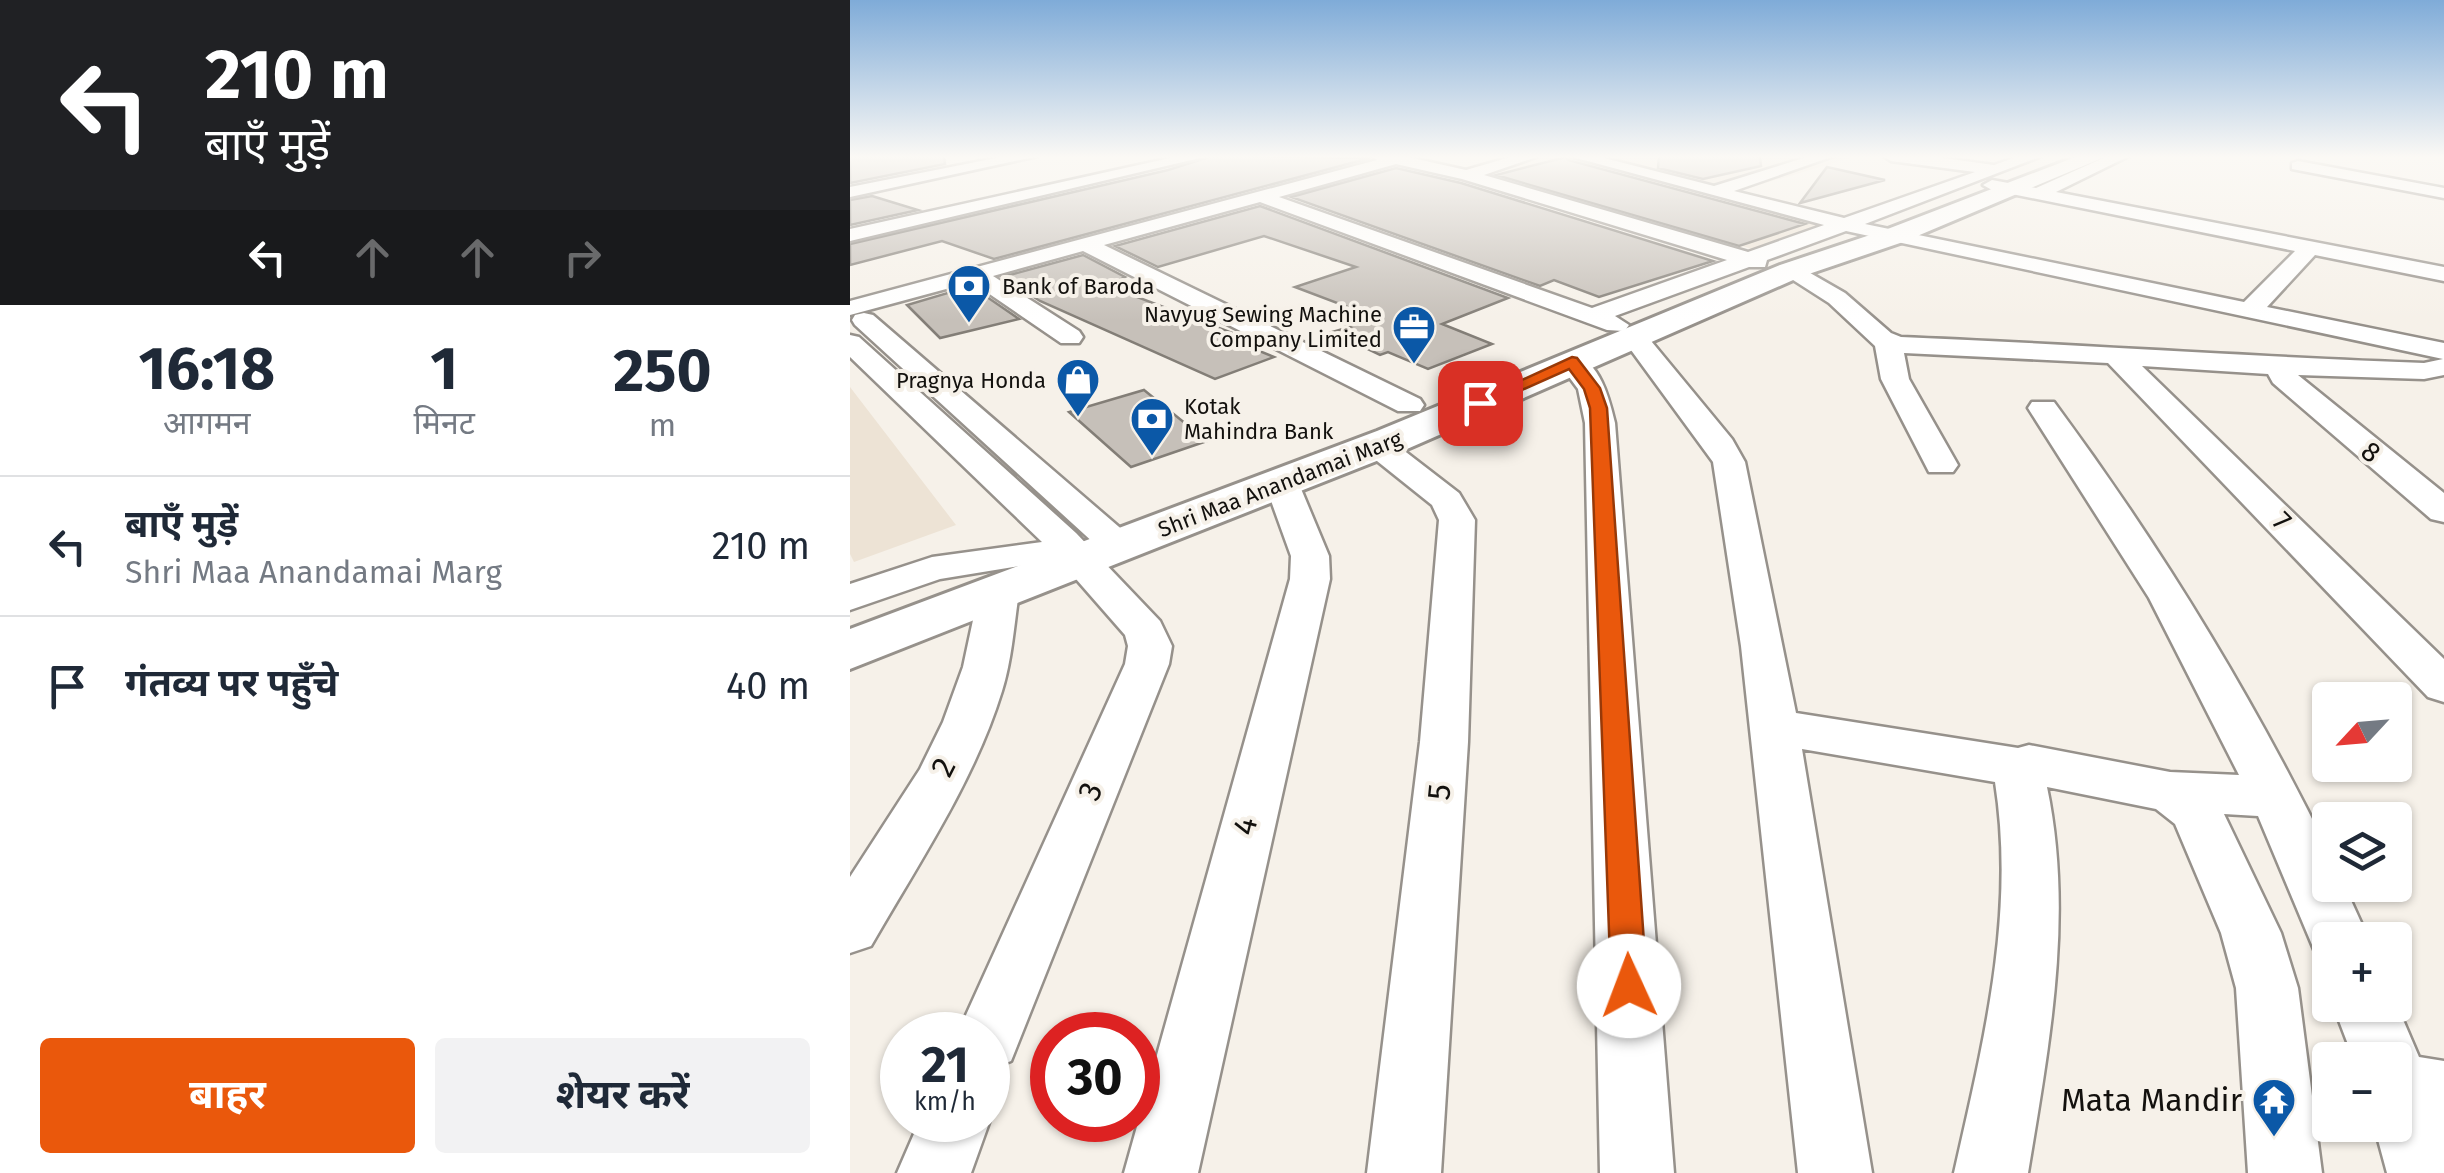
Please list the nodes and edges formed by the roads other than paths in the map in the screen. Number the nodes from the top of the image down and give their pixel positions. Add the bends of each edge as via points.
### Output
1 (957, 211) edge
2 (1213, 211) edge
3 (1301, 211) edge
4 (1586, 211) edge
5 (1793, 211) edge
6 (1931, 211) edge
7 (2158, 211) edge
8 (2182, 211) edge
9 (2327, 229) dead end
10 (1873, 231) junction
11 (850, 235) edge
12 (1087, 245) junction
13 (2310, 248) junction
14 (2438, 264) edge
15 (1771, 266) junction
16 (976, 275) junction
17 (850, 308) edge
18 (2250, 310) junction
19 (1615, 325) junction
20 (1070, 337) dead end
21 (1888, 342) junction
22 (850, 343) edge
23 (2118, 358) junction
24 (1572, 362) junction
25 (2440, 369) edge
26 (2296, 379) junction
27 (1409, 405) junction
28 (2043, 408) dead end
29 (1378, 446) junction
30 (1941, 465) dead end
31 (1282, 484) junction
32 (2444, 511) edge
33 (1080, 546) junction
34 (999, 592) junction
35 (850, 598) edge
36 (850, 626) edge
37 (850, 650) edge
38 (2444, 686) edge
39 (1774, 727) junction
40 (2022, 768) junction
41 (2170, 792) junction
42 (2272, 796) junction
43 (2331, 922) edge
44 (850, 928) edge
45 (999, 1012) edge
46 (2412, 1112) edge
47 (946, 1142) edge
48 (934, 1173) edge
49 (1161, 1173) edge
50 (1404, 1173) edge
51 (1638, 1173) edge
52 (1835, 1173) edge
53 (1991, 1173) edge
54 (2285, 1173) edge
55 (2424, 1173) edge

1 - 11 street
2 - 12 street
3 - 19 street
4 - 15 street
5 - 10 street
6 - 10 main road, Shri Maa Anandamai Marg
7 - 13 street
8 - 14 street
9 - 14 street
10 - 15 main road, Shri Maa Anandamai Marg
10 - 18 street
12 - 16 street
12 - 27 street
13 - 14 street
13 - 18 street
15 - 19 main road, Shri Maa Anandamai Marg
15 - 21 street via 1849,306
16 - 17 street
16 - 20 street
17 - 33 street
18 - 25 street
19 - 24 main road, Shri Maa Anandamai Marg
19 - 27 main road, Shri Maa Anandamai Marg
19 - 39 street via 1722,446
21 - 23 street
21 - 30 street via 1895,379
22 - 33 street
23 - 26 street
23 - 38 street, 7
24 - 29 main road, Shri Maa Anandamai Marg
24 - 51 street via 1592,388 1600,423
25 - 26 street
26 - 32 street, 8
27 - 33 main road, Shri Maa Anandamai Marg
28 - 42 street via 2146,556
29 - 31 main road, Shri Maa Anandamai Marg
29 - 50 street, 5 via 1447,500 1457,520 1444,742
31 - 33 main road, Shri Maa Anandamai Marg
31 - 49 street, 4 via 1310,556 1310,579
33 - 34 main road, Shri Maa Anandamai Marg
33 - 35 street via 948,565
33 - 36 main road, Shri Maa Anandamai Marg
33 - 45 street, 3 via 1150,646
34 - 37 main road, Shri Maa Anandamai Marg
34 - 44 street, 2 via 980,690 931,792
39 - 40 street
39 - 52 street
40 - 41 street via 2046,765
40 - 53 street via 2029,911 2017,1034
41 - 42 street
41 - 54 street via 2196,811 2252,934 2267,988
42 - 43 street
46 - 55 street
47 - 48 street

